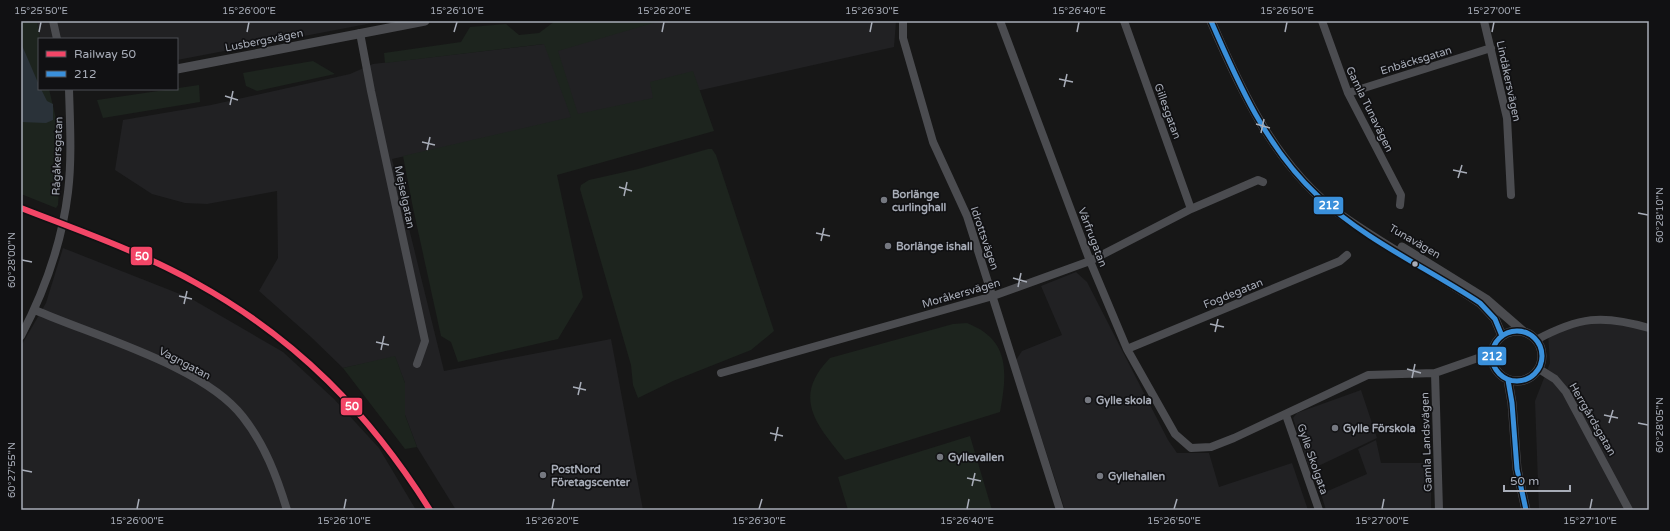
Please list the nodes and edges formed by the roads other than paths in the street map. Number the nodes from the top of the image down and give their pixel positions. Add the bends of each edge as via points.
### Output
1 (54, 21) edge
2 (425, 21) edge
3 (903, 21) edge
4 (1000, 21) edge
5 (1124, 21) edge
6 (1212, 21) edge
7 (1322, 21) edge
8 (1484, 21) edge
9 (360, 34) junction
10 (57, 38) edge
11 (1491, 48) junction
12 (178, 69) edge
13 (69, 90) edge
14 (1348, 93) junction
15 (1293, 170) junction
16 (1263, 182) dead end
17 (1511, 195) dead end
18 (1400, 205) dead end
19 (1191, 209) junction
20 (1347, 255) dead end
21 (1090, 261) junction
22 (993, 296) junction
23 (35, 310) junction
24 (1649, 328) edge
25 (1524, 332) junction
26 (21, 336) edge
27 (1502, 336) junction
28 (1536, 340) junction
29 (1127, 349) junction
30 (1492, 358) junction
31 (417, 364) dead end
32 (1539, 369) junction
33 (721, 373) dead end
34 (1435, 373) junction
35 (1508, 380) junction
36 (1286, 415) junction
37 (287, 510) edge
38 (1060, 510) edge
39 (1319, 510) edge
40 (1439, 510) edge
41 (1526, 510) edge
42 (1629, 510) edge

1 - 10 street
2 - 9 street, Lusbergsvägen
3 - 22 street, Idrottsvägen via 903,38 933,142 966,216
4 - 21 street, Vårfrugatan
5 - 19 street, Gillesgatan
6 - 15 street, Tunavägen via 1251,107 1271,141
7 - 14 street, Gamla Tunavägen
8 - 11 street, Lindåkersvägen
9 - 12 street, Lusbergsvägen
9 - 31 street, Mejselgatan via 370,91 426,341
11 - 14 street, Enbäcksgatan
11 - 17 street, Lindåkersvägen via 1506,118
13 - 23 street, Rågåkersgatan via 68,192 51,265
14 - 18 street, Gamla Tunavägen via 1401,195
15 - 25 street, Tunavägen via 1342,211 1462,282 1498,308
15 - 27 street, Tunavägen via 1341,214 1480,303 1495,319
16 - 19 street, Moråkersvägen via 1258,180
19 - 21 street, Moråkersvägen
20 - 29 street, Fogdegatan via 1340,261
21 - 22 street, Moråkersvägen
21 - 29 street, Vårfrugatan
22 - 33 street, Moråkersvägen
22 - 38 street, Idrottsvägen
23 - 26 street, Rågåkersgatan
23 - 37 street, Vagngatan via 180,371 228,401 243,417 261,445 275,472
24 - 28 street via 1616,320 1586,320 1553,331
25 - 27 street via 1509,332
25 - 28 street
27 - 30 street via 1496,342
28 - 32 street via 1542,354
29 - 36 street, Vårfrugatan via 1175,434 1191,448 1211,447
30 - 34 street via 1478,358
30 - 35 street via 1496,371
32 - 35 street via 1534,375 1522,381
32 - 42 street, Herrgårdsgatan via 1555,380 1566,392
34 - 36 street via 1368,375
34 - 40 street, Gamla Landsvägen
35 - 41 street via 1518,469
36 - 39 street, Gylle Skolgata

